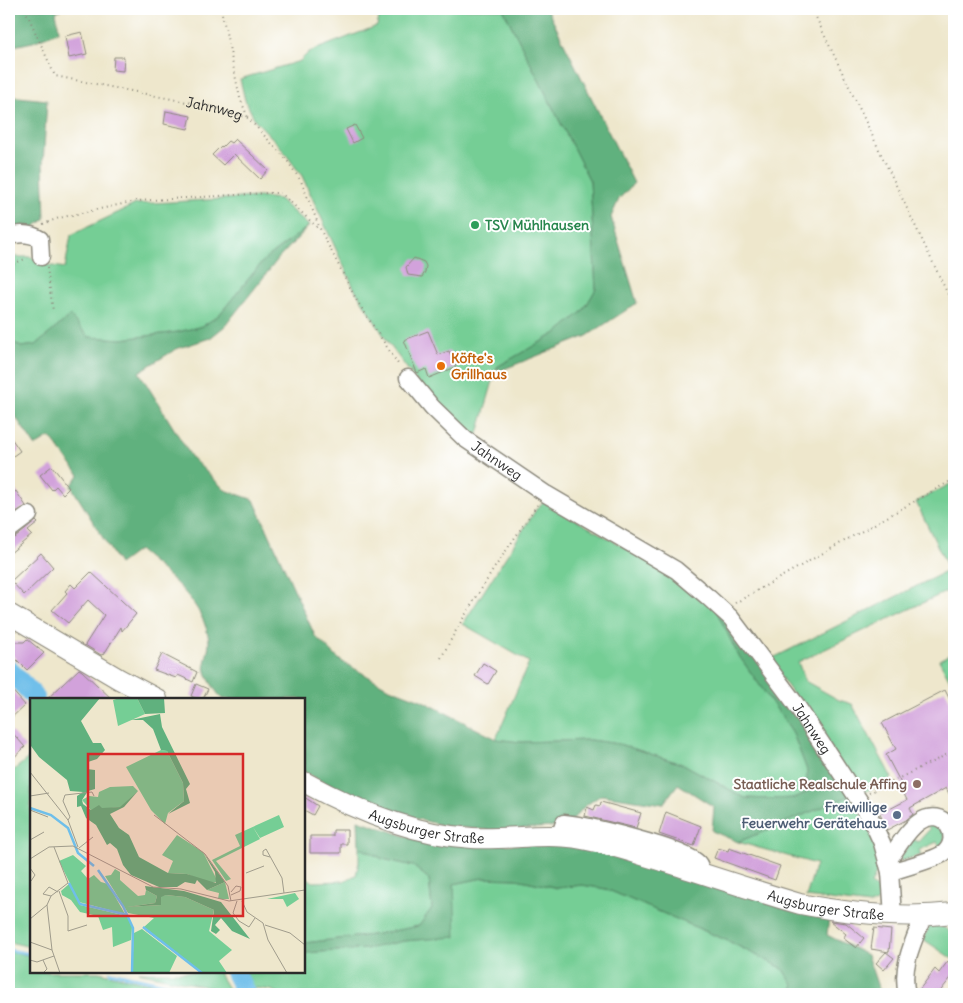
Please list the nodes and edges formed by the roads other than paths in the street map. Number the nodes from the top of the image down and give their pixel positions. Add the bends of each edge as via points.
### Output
1 (9, 236) edge
2 (41, 257) road end
3 (408, 378) road end
4 (29, 515) dead end
5 (9, 530) edge
6 (9, 614) edge
7 (155, 698) edge
8 (305, 783) edge
9 (889, 867) junction
10 (954, 913) edge
11 (924, 915) junction
12 (893, 916) junction
13 (907, 994) edge

1 - 2 street via 28,234 40,239
3 - 9 street, Jahnweg via 437,403 465,439 546,494 676,570 724,611 795,703 858,798 882,843
4 - 5 street
6 - 7 main road
8 - 12 main road, Augsburger Straße via 343,803 402,825 449,837 559,837 593,841 800,904
9 - 9 street via 906,828 935,817 942,818 951,828 952,842 944,853
9 - 12 street, Jahnweg
10 - 11 main road, Augsburger Straße
11 - 12 main road, Augsburger Straße
11 - 13 street via 904,975

